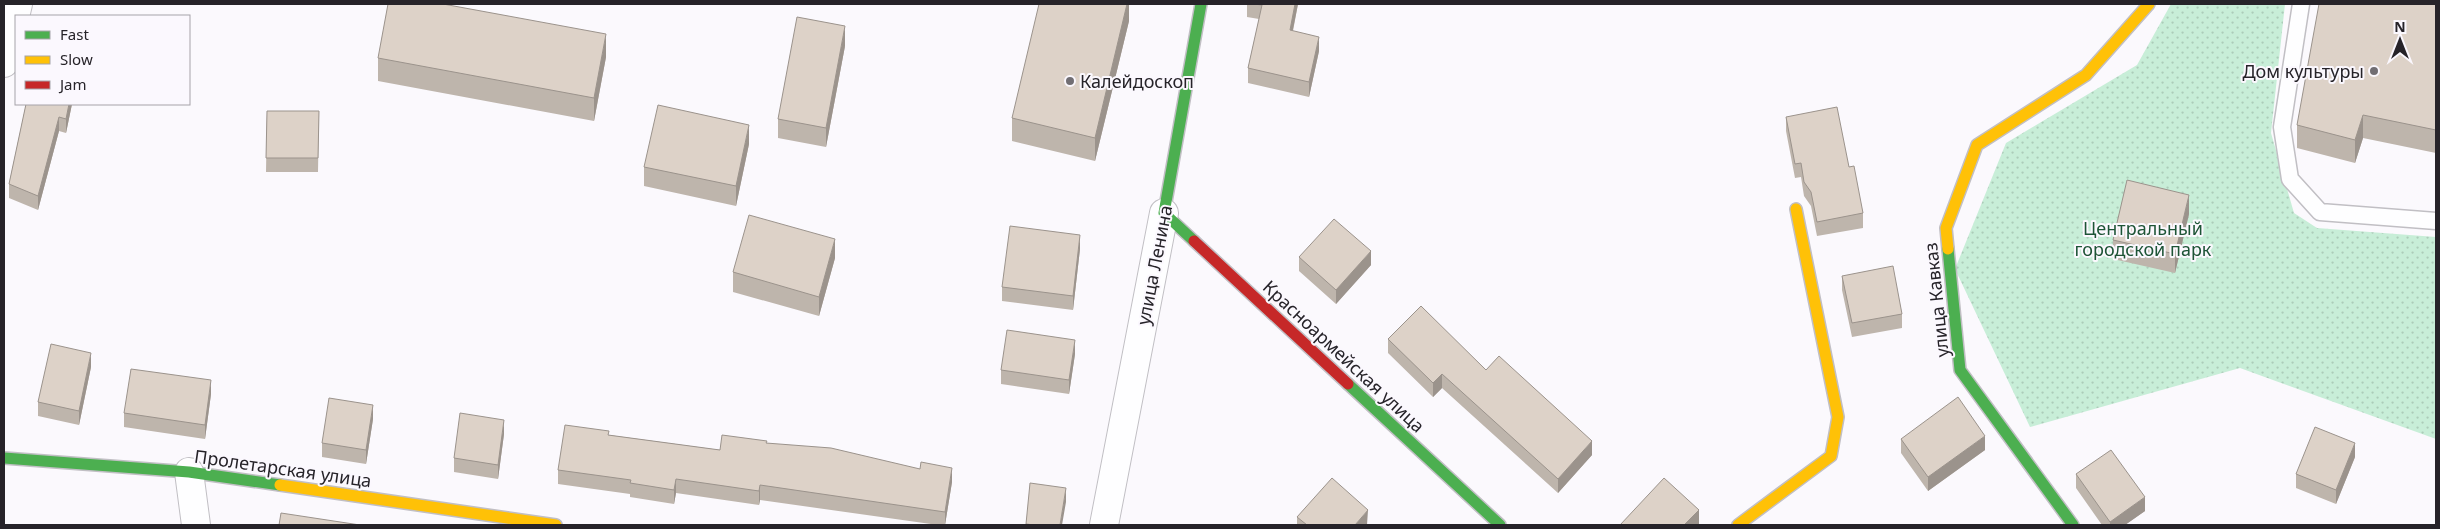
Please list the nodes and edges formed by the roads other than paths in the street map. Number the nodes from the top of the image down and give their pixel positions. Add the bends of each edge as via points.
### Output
1 (1201, 4) edge
2 (2149, 4) edge
3 (2301, 4) edge
4 (15, 17) edge
5 (4, 63) edge
6 (1796, 209) dead end
7 (1164, 213) junction
8 (2436, 221) edge
9 (4, 458) edge
10 (189, 472) junction
11 (196, 525) edge
12 (556, 525) edge
13 (1104, 525) edge
14 (1500, 525) edge
15 (1738, 525) edge
16 (2073, 525) edge

1 - 7 street, улица Ленина
2 - 16 street, улица Кавказ via 2086,75 1977,145 1946,228 1960,370
3 - 8 lane via 2282,127 2290,179 2320,212
4 - 5 street
6 - 15 street via 1838,417 1831,456
7 - 13 street, улица Ленина
7 - 14 street, Красноармейская улица
9 - 10 street, Пролетарская улица
10 - 11 street
10 - 12 street, Пролетарская улица

